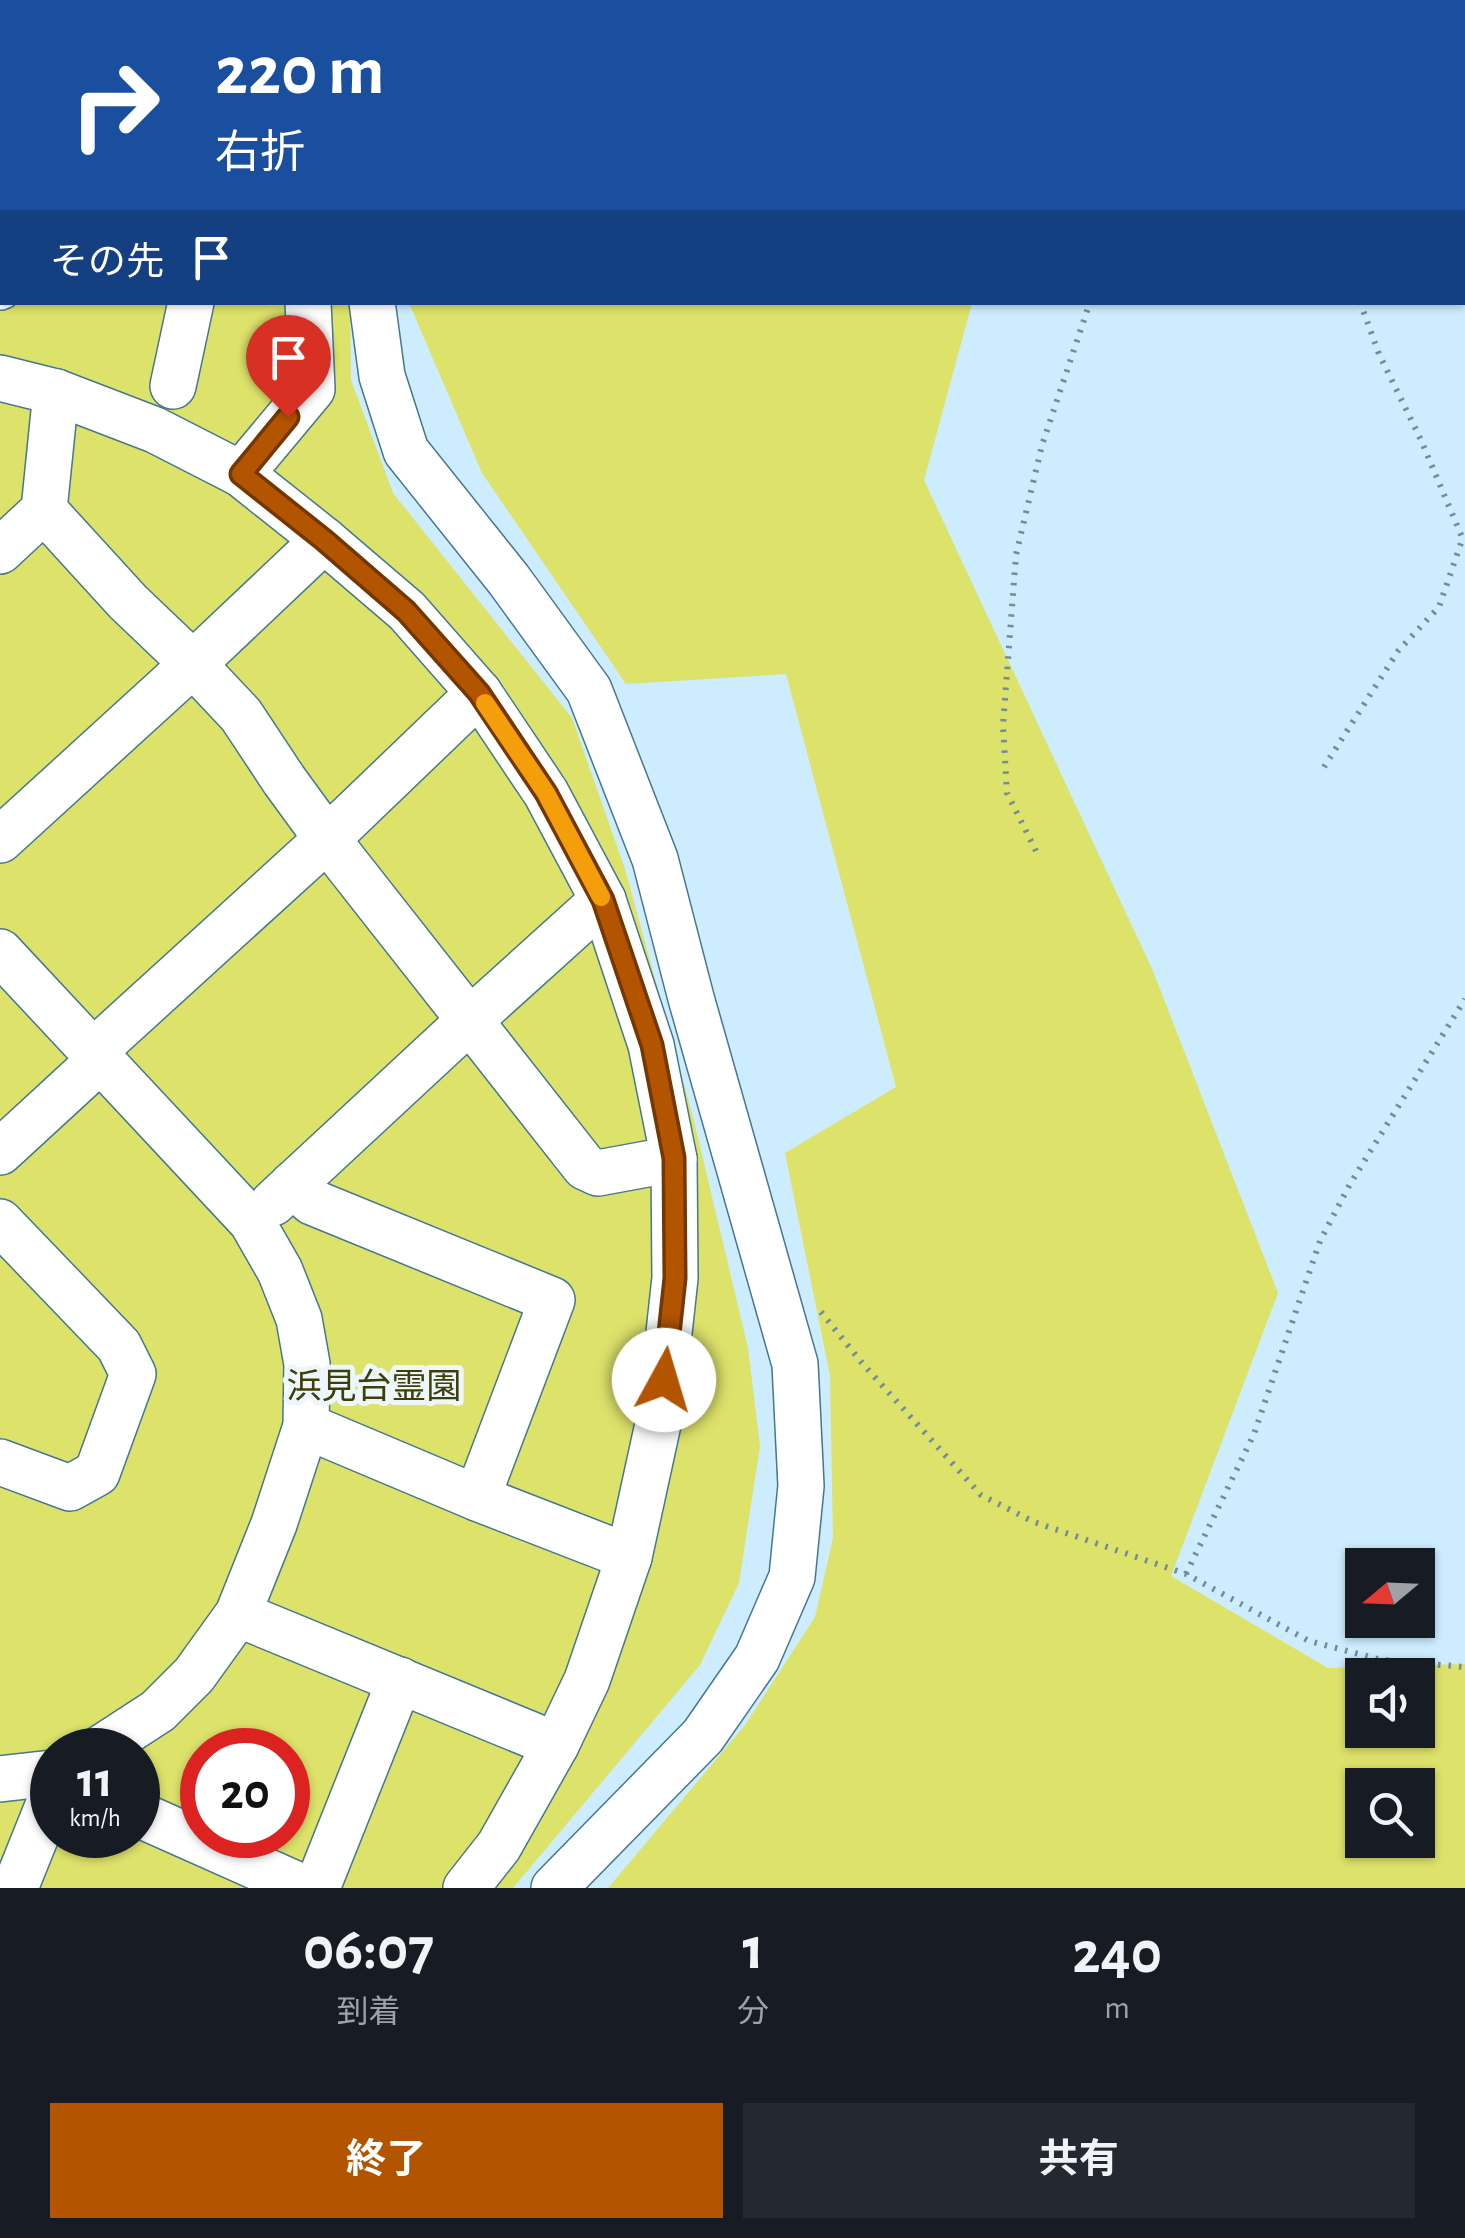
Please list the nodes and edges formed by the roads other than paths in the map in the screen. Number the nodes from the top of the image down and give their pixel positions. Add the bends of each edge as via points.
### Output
1 (189, 305) edge
2 (308, 305) edge
3 (372, 305) edge
4 (0, 378) edge
5 (172, 386) dead end
6 (56, 392) junction
7 (241, 474) junction
8 (44, 510) junction
9 (324, 540) junction
10 (0, 550) edge
11 (194, 664) junction
12 (479, 693) junction
13 (327, 839) junction
14 (0, 840) edge
15 (603, 900) junction
16 (0, 952) edge
17 (468, 1021) junction
18 (97, 1056) junction
19 (0, 1152) edge
20 (674, 1158) junction
21 (293, 1184) junction
22 (0, 1222) edge
23 (252, 1222) junction
24 (306, 1426) junction
25 (0, 1462) edge
26 (477, 1498) junction
27 (629, 1557) junction
28 (238, 1614) junction
29 (400, 1680) junction
30 (132, 1728) edge
31 (556, 1744) junction
32 (30, 1776) edge
33 (0, 1779) edge
34 (160, 1824) edge
35 (30, 1850) edge
36 (292, 1885) edge
37 (15, 1888) edge
38 (466, 1888) edge
39 (554, 1888) edge

1 - 5 street
2 - 7 street via 312,388
3 - 39 street via 382,376 406,451 590,690 656,859 795,1364 801,1486 792,1577 756,1658 703,1736
4 - 6 street
6 - 7 street via 156,430
6 - 8 street
7 - 9 street
8 - 10 street
8 - 11 street
9 - 11 street
9 - 12 street via 406,611
11 - 13 street via 242,715
11 - 14 street
12 - 13 street
12 - 15 street via 546,793
13 - 17 street
13 - 18 street
15 - 17 street
15 - 20 street via 652,1045
16 - 18 street
17 - 20 street via 585,1167 598,1174
17 - 21 street
18 - 19 street
18 - 23 street
20 - 27 street via 675,1278 660,1415
21 - 23 street
21 - 26 street via 312,1202 552,1300
22 - 25 street via 119,1346 133,1374 97,1474 70,1488
23 - 24 street via 300,1319
24 - 26 street
24 - 28 street
26 - 27 street
27 - 31 street via 587,1680
28 - 29 street
28 - 30 street via 194,1674
29 - 31 street
29 - 36 street
31 - 38 street via 499,1846
32 - 33 street
34 - 36 street
35 - 37 street

